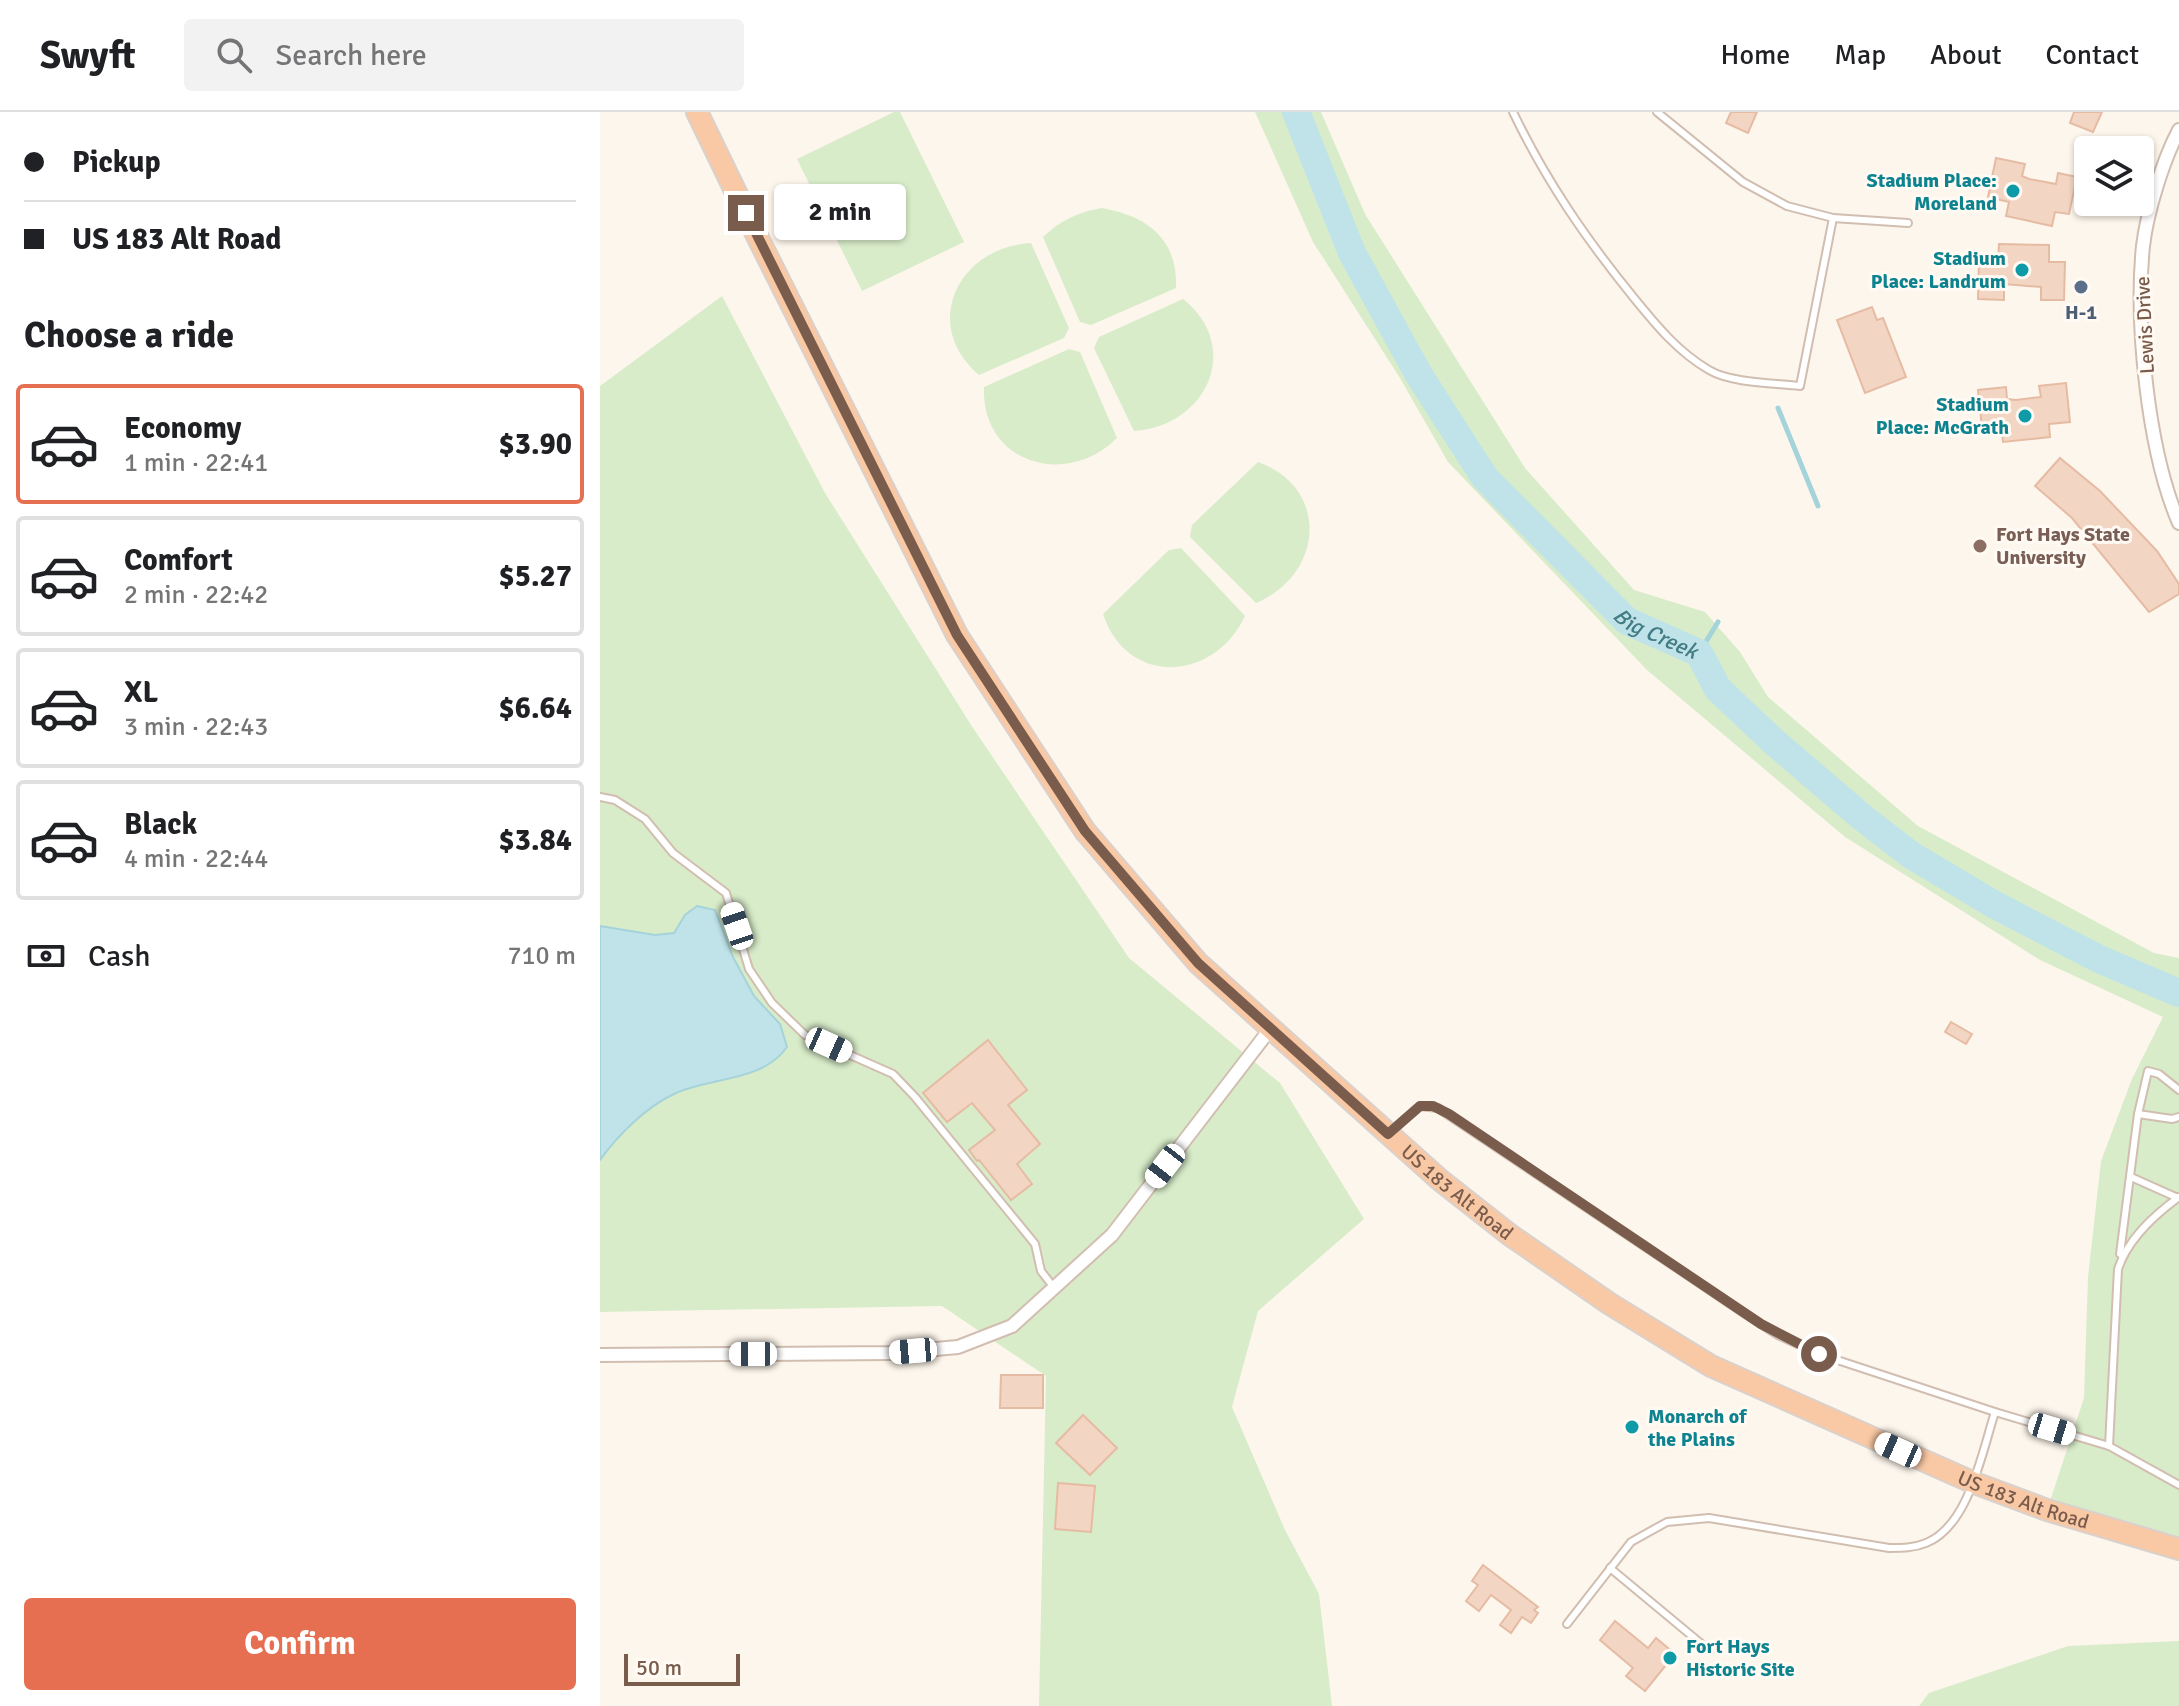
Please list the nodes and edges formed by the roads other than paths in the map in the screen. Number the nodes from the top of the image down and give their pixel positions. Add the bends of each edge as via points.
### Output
1 (697, 112) edge
2 (1513, 112) edge
3 (1657, 112) edge
4 (1672, 112) edge
5 (1665, 118) junction
6 (2179, 130) edge
7 (1833, 218) junction
8 (1908, 223) dead end
9 (2179, 523) edge
10 (600, 797) edge
11 (1271, 1028) junction
12 (2179, 1090) edge
13 (2138, 1114) junction
14 (2179, 1117) edge
15 (1388, 1134) junction
16 (2131, 1177) junction
17 (2179, 1197) edge
18 (2118, 1269) junction
19 (1055, 1289) junction
20 (600, 1355) edge
21 (1995, 1412) junction
22 (2109, 1446) junction
23 (1972, 1482) junction
24 (2179, 1485) edge
25 (2179, 1549) edge
26 (1610, 1568) junction
27 (1567, 1624) dead end
28 (1710, 1651) dead end

1 - 11 highway, US 183 Alt Road via 965,648 1085,831 1198,963
2 - 7 lane via 1589,243 1670,341 1711,371 1800,386
3 - 5 lane
4 - 5 lane
5 - 7 lane via 1743,182 1787,206
6 - 9 street, Lewis Drive via 2143,244 2141,320 2154,433
7 - 8 lane
10 - 19 lane via 645,819 673,853 726,893 749,969 772,1003 805,1035 893,1074 915,1097 1035,1244 1041,1271
11 - 15 highway, US 183 Alt Road
11 - 19 street via 1112,1235
12 - 13 lane via 2148,1071
13 - 14 lane
13 - 16 lane
15 - 21 lane via 1412,1110 1433,1106 1778,1335 1819,1354
15 - 23 highway, US 183 Alt Road via 1510,1235 1711,1366
16 - 17 lane
16 - 18 lane
17 - 18 lane via 2132,1240
18 - 22 lane
19 - 20 street via 1012,1326 958,1347 891,1353
21 - 22 lane
21 - 23 lane
22 - 24 lane
23 - 25 highway, US 183 Alt Road
23 - 26 lane via 1952,1524 1916,1546 1889,1548 1694,1518 1667,1522 1642,1534
26 - 27 lane
26 - 28 lane

